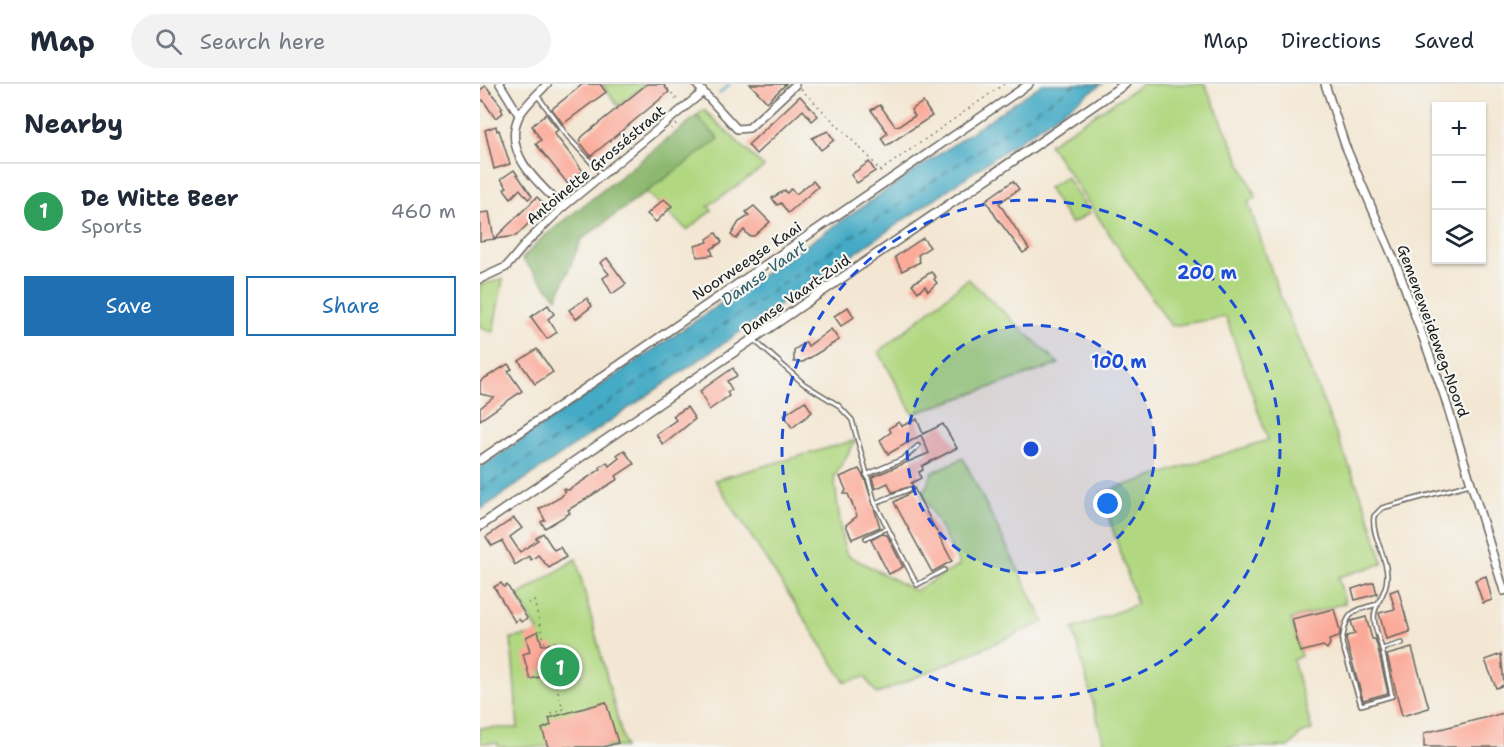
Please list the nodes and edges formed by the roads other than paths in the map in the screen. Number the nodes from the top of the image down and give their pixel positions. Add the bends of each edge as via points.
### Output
1 (500, 84) edge
2 (547, 84) edge
3 (696, 84) edge
4 (1029, 84) edge
5 (1125, 84) edge
6 (1325, 84) edge
7 (795, 85) edge
8 (703, 92) junction
9 (537, 95) junction
10 (519, 115) junction
11 (602, 175) junction
12 (563, 207) junction
13 (480, 279) edge
14 (754, 340) junction
15 (918, 446) dead end
16 (480, 460) edge
17 (866, 475) junction
18 (1471, 483) junction
19 (910, 489) dead end
20 (875, 503) junction
21 (480, 526) edge
22 (887, 528) junction
23 (866, 538) dead end
24 (944, 570) dead end
25 (1504, 591) edge
26 (1378, 604) junction
27 (1402, 643) dead end
28 (1382, 649) junction

1 - 10 street
2 - 9 street
3 - 8 street
4 - 16 street, Noorweegse Kaai
5 - 14 street, Damse Vaart-Zuid
6 - 18 street, Gemeneweideweg-Noord via 1345,145 1398,269
7 - 8 street via 746,130 737,129
8 - 11 street, Antoinette Grosséstraat
9 - 10 street
9 - 11 lane
10 - 12 street via 514,130 517,150 528,173
11 - 12 street, Antoinette Grosséstraat
12 - 13 street, Antoinette Grosséstraat via 506,267
14 - 17 lane via 804,384 846,412 856,431
14 - 21 street, Damse Vaart-Zuid
15 - 17 lane via 903,459
17 - 20 lane
18 - 25 street, Gemeneweideweg-Noord
18 - 26 lane via 1377,511 1374,529 1387,576 1386,590
19 - 20 lane
20 - 22 lane
22 - 23 lane
22 - 24 lane via 917,585
26 - 28 lane via 1374,617
26 - 28 lane via 1355,609 1347,619 1343,635 1361,705 1392,696
27 - 28 lane

